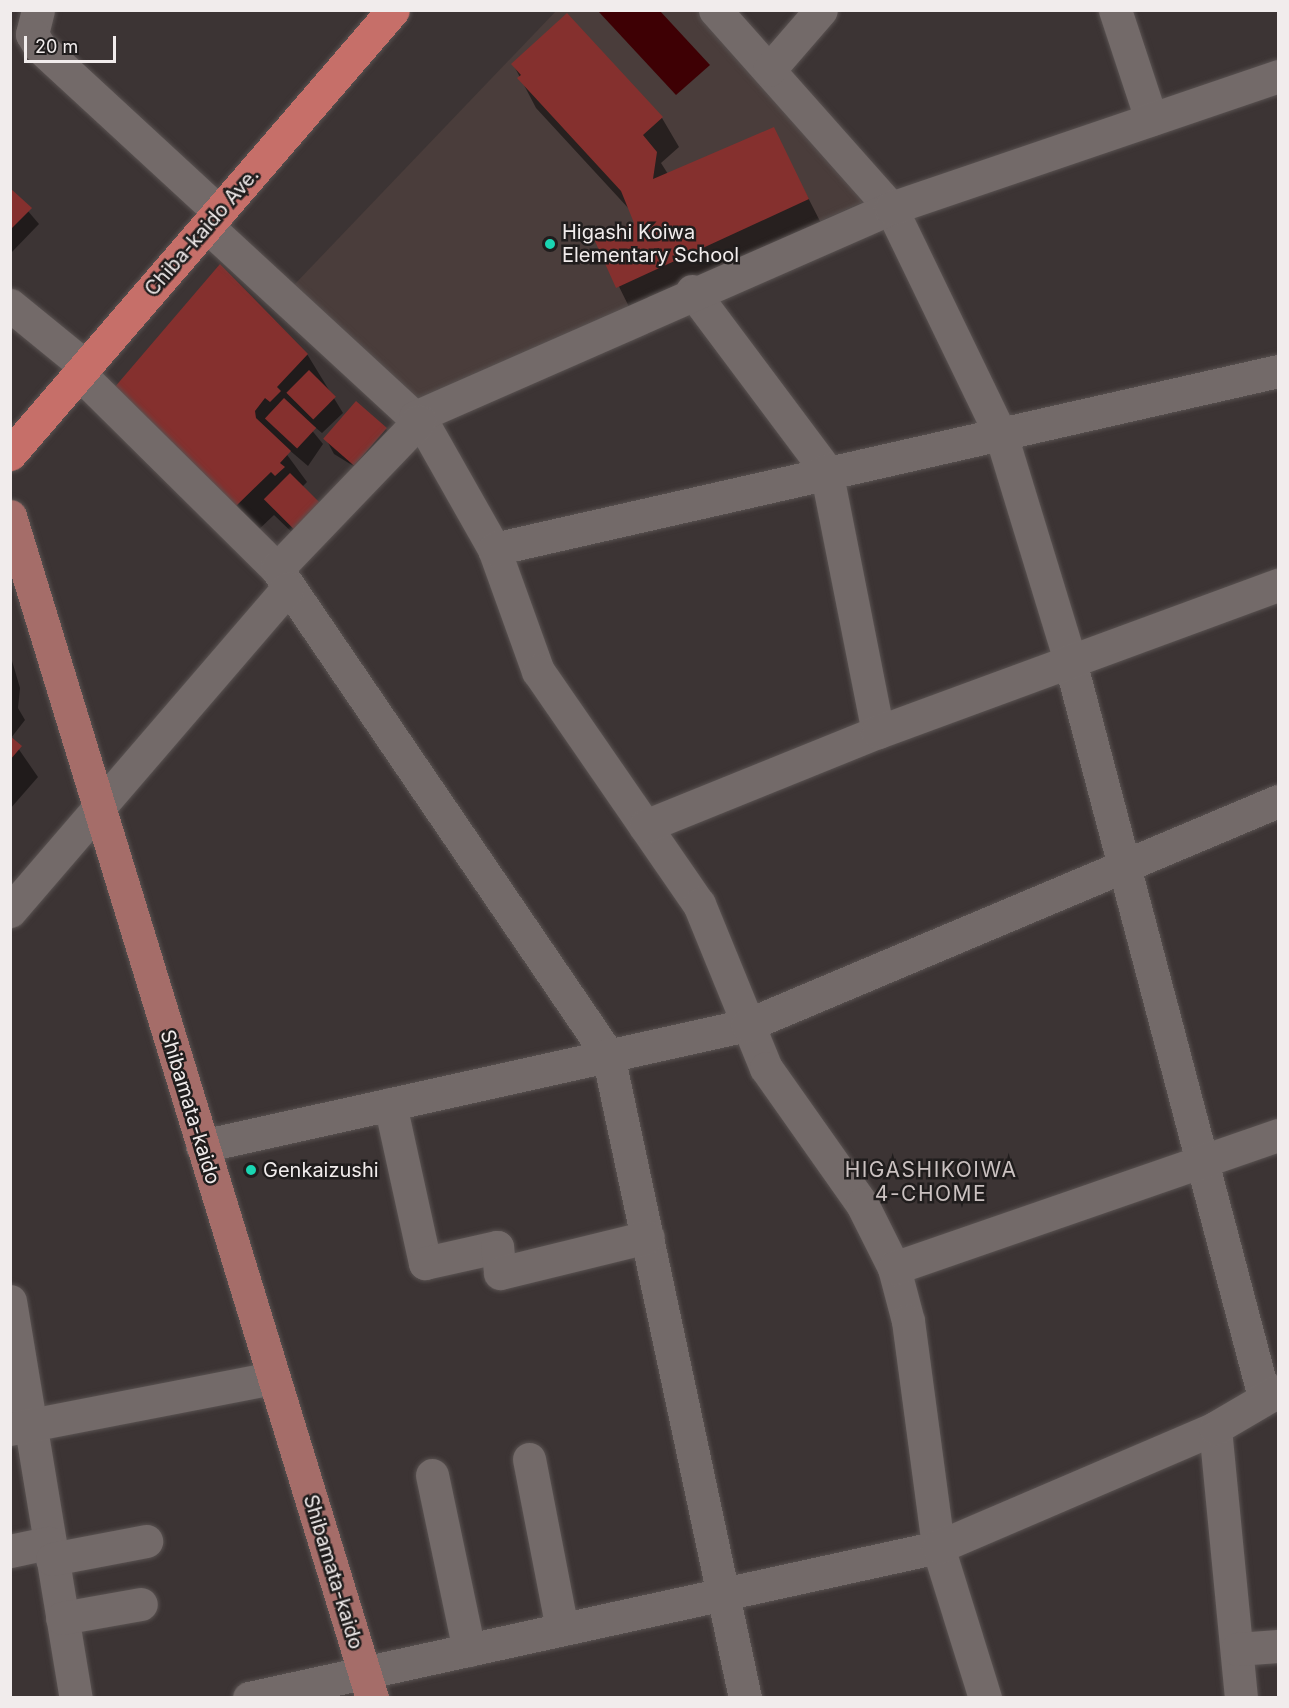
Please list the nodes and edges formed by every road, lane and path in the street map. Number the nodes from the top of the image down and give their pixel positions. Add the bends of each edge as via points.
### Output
1 (38, 10) edge
2 (393, 10) edge
3 (715, 10) edge
4 (821, 10) edge
5 (1115, 10) edge
6 (769, 70) junction
7 (1278, 76) edge
8 (1151, 119) junction
9 (891, 208) junction
10 (213, 219) junction
11 (692, 291) junction
12 (10, 305) edge
13 (83, 371) junction
14 (1278, 371) edge
15 (417, 419) junction
16 (1002, 438) junction
17 (10, 454) edge
18 (826, 470) junction
19 (10, 516) edge
20 (494, 549) junction
21 (282, 579) junction
22 (1278, 585) edge
23 (1070, 661) junction
24 (878, 732) junction
25 (1278, 801) edge
26 (100, 809) junction
27 (645, 826) junction
28 (1122, 867) junction
29 (10, 911) edge
30 (747, 1025) junction
31 (608, 1055) junction
32 (390, 1104) junction
33 (1278, 1135) edge
34 (202, 1146) junction
35 (1202, 1161) junction
36 (648, 1237) junction
37 (894, 1268) junction
38 (10, 1301) edge
39 (273, 1378) junction
40 (1271, 1394) edge
41 (20, 1427) edge
42 (1215, 1428) junction
43 (529, 1459) dead end
44 (432, 1475) dead end
45 (146, 1541) dead end
46 (938, 1547) junction
47 (10, 1551) edge
48 (50, 1551) junction
49 (724, 1592) junction
50 (141, 1604) dead end
51 (62, 1618) junction
52 (562, 1629) junction
53 (1278, 1646) edge
54 (1237, 1649) junction
55 (469, 1650) junction
56 (369, 1686) edge
57 (76, 1698) edge
58 (249, 1698) edge
59 (745, 1698) edge
60 (985, 1698) edge
61 (1241, 1698) edge

1 - 10 street via 32,34 39,46
2 - 10 highway, Chiba-kaido Ave.
3 - 6 street
4 - 6 street
5 - 8 street
6 - 9 street
7 - 8 street
8 - 9 street
9 - 11 street
9 - 16 street
10 - 13 highway, Chiba-kaido Ave.
10 - 15 street
11 - 15 street
11 - 18 street
12 - 13 street
13 - 17 highway, Chiba-kaido Ave.
13 - 21 street
14 - 16 street
15 - 20 street
15 - 21 street
16 - 18 street
16 - 23 street
18 - 20 street
18 - 24 street
19 - 26 main road, Shibamata-kaido
20 - 27 street via 538,671
21 - 26 street
21 - 31 street
22 - 23 street
23 - 24 street
23 - 28 street
24 - 27 street
25 - 28 street
26 - 29 street
26 - 34 main road, Shibamata-kaido
27 - 30 street via 699,904
28 - 30 street
28 - 35 street
30 - 31 street
30 - 37 street via 766,1068 862,1204
31 - 32 street
31 - 36 street
32 - 34 street
32 - 36 street via 425,1263 497,1247 500,1273
33 - 35 street
34 - 39 main road, Shibamata-kaido
35 - 37 street
35 - 40 street
36 - 49 street
37 - 46 street via 908,1321
38 - 41 street
39 - 41 street
39 - 56 main road, Shibamata-kaido
40 - 42 street
41 - 48 street
42 - 46 street
42 - 54 street
43 - 52 street
44 - 55 street
45 - 48 street
46 - 49 street
46 - 60 street
47 - 48 street
48 - 51 street
49 - 52 street
49 - 59 street
50 - 51 street
51 - 57 street
52 - 55 street
53 - 54 street
54 - 61 street
55 - 56 street
56 - 58 street

